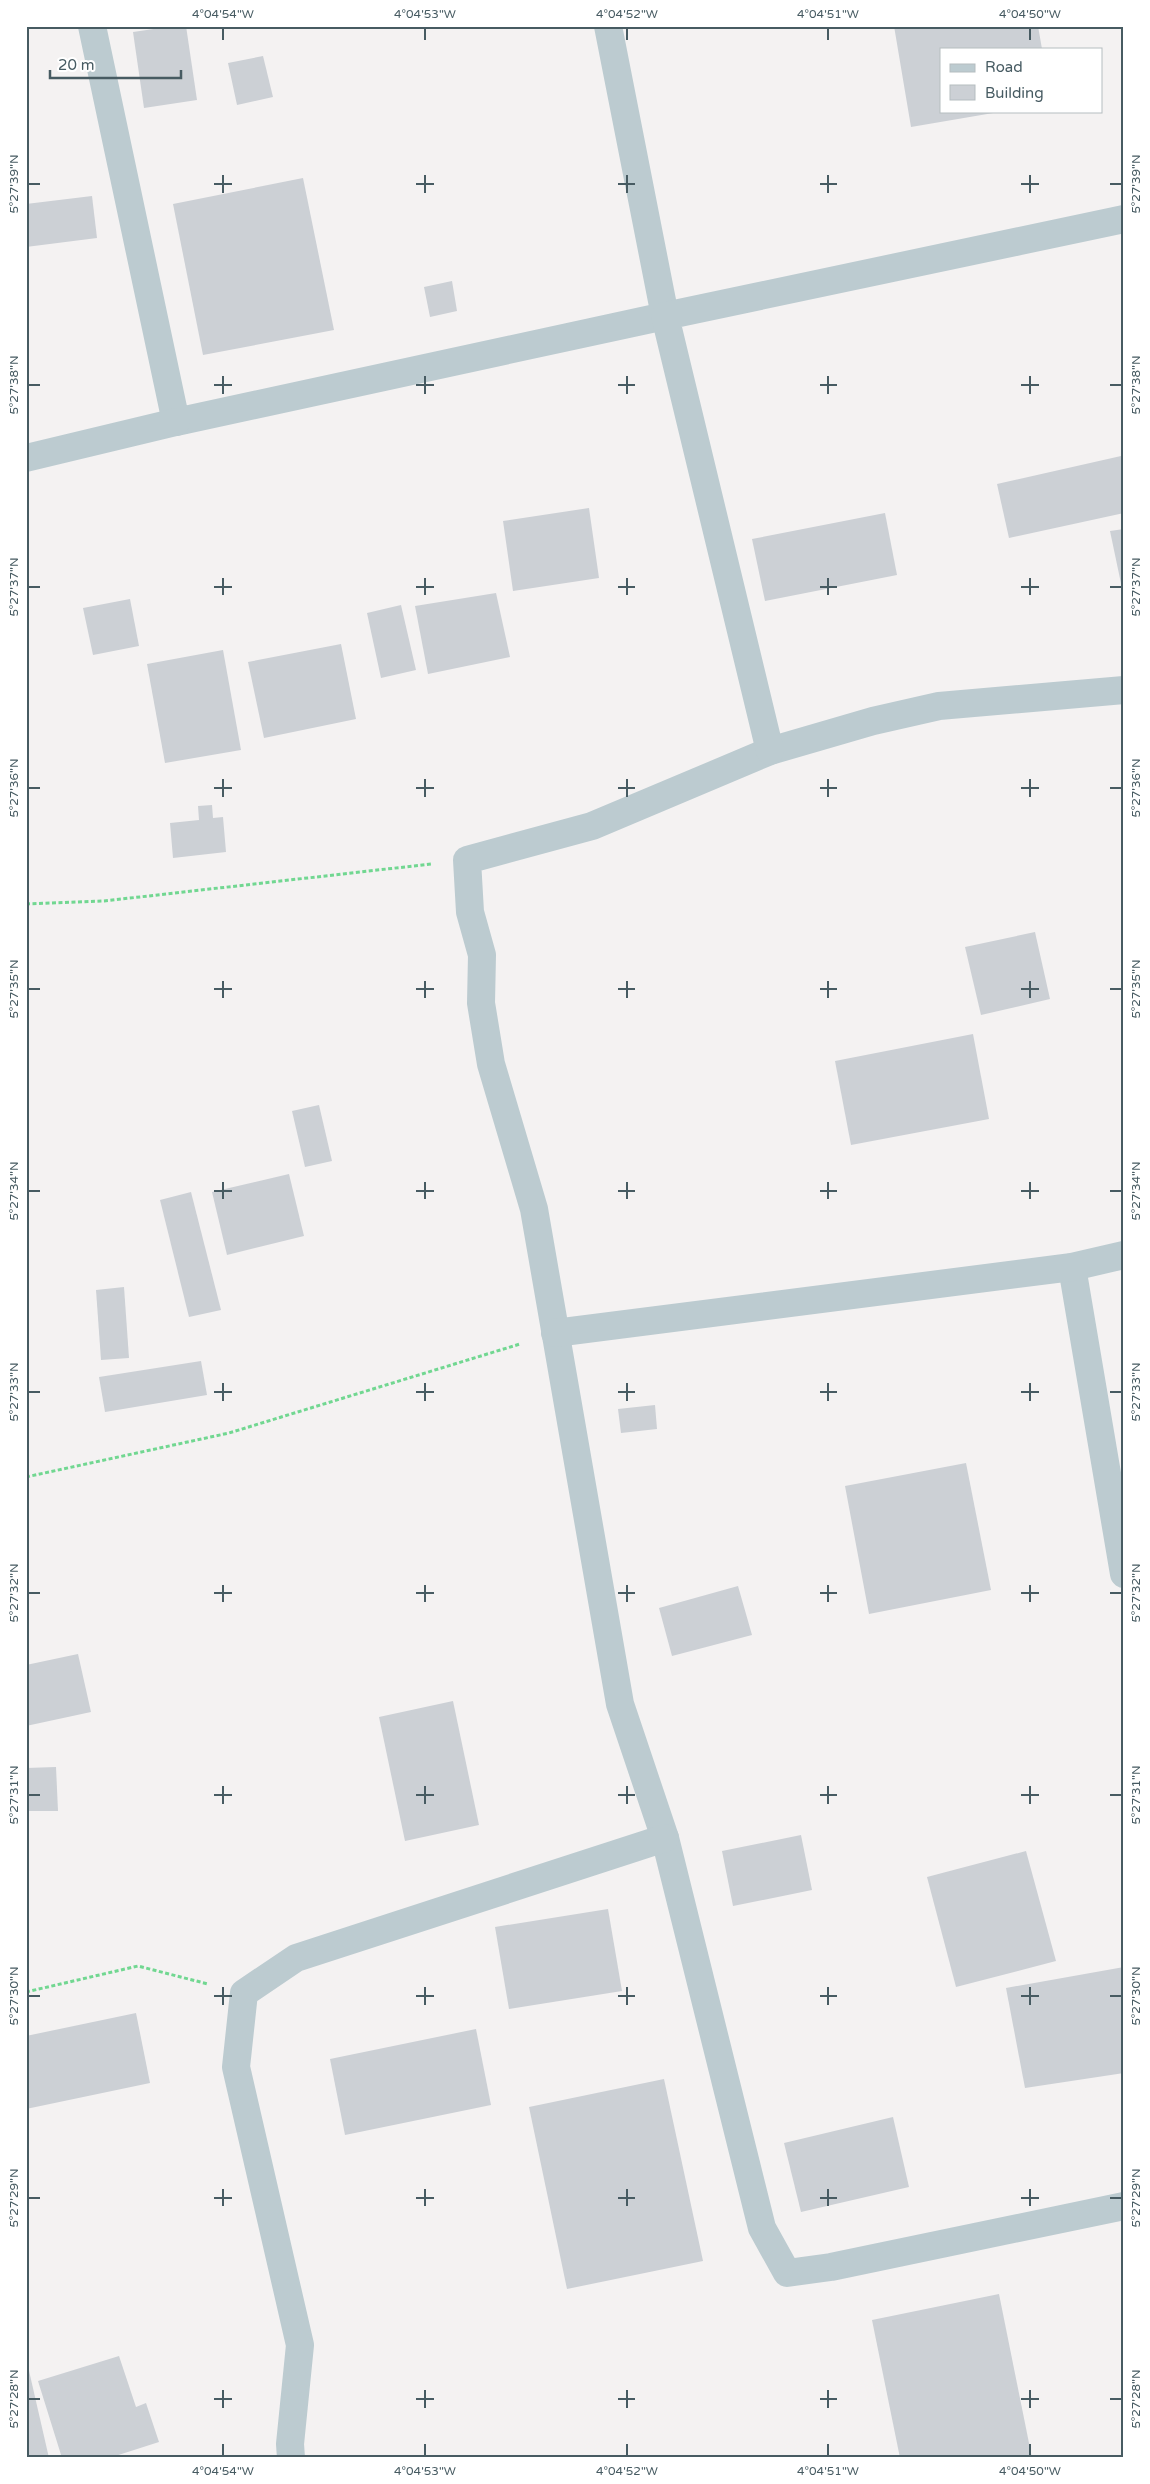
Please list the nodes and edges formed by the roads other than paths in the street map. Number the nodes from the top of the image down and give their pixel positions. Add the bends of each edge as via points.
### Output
1 (92, 26) edge
2 (608, 26) edge
3 (1124, 219) edge
4 (665, 316) junction
5 (176, 422) junction
6 (26, 458) edge
7 (1124, 690) edge
8 (770, 751) junction
9 (1124, 1255) edge
10 (1072, 1267) junction
11 (556, 1333) junction
12 (1124, 1574) edge
13 (665, 1838) junction
14 (1124, 2206) edge
15 (291, 2458) edge

1 - 5 street
2 - 4 street
3 - 4 street
4 - 5 street
4 - 8 street
5 - 6 street
7 - 8 street via 939,706
8 - 11 street via 592,826 467,860 470,912 482,955 481,1002 491,1064 534,1209
9 - 10 street
10 - 11 street
10 - 12 street
11 - 13 street via 620,1704
13 - 14 street via 762,2228 787,2273 831,2267
13 - 15 street via 296,1958 244,1993 236,2067 300,2345

